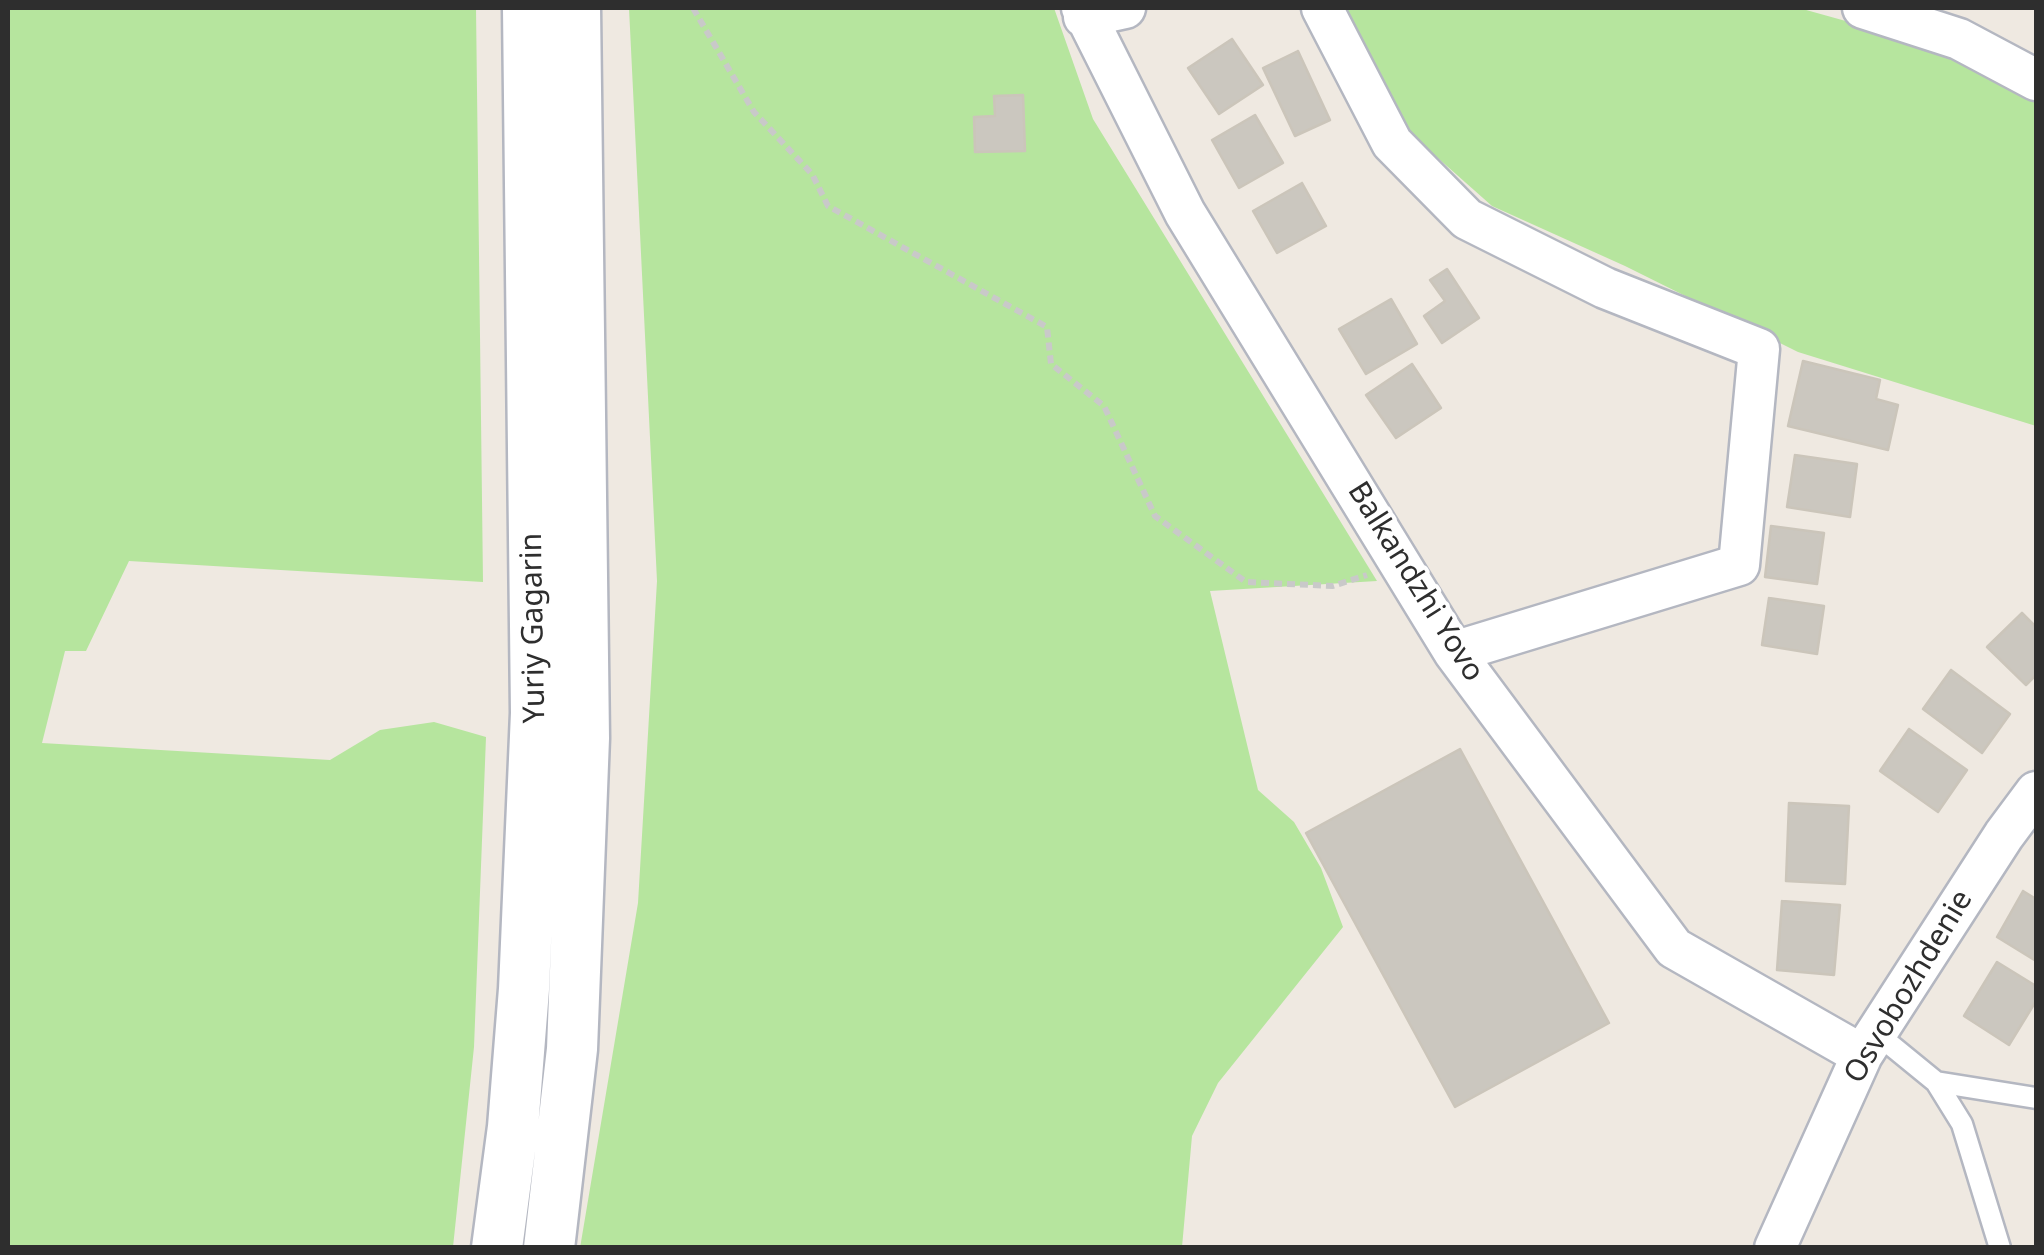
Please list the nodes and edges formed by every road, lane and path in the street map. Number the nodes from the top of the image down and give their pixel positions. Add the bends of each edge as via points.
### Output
1 (528, 8) edge
2 (576, 8) edge
3 (693, 8) edge
4 (1125, 8) edge
5 (1322, 8) edge
6 (1862, 8) edge
7 (1083, 12) edge
8 (2036, 80) edge
9 (1402, 564) junction
10 (1454, 652) junction
11 (2036, 792) edge
12 (1869, 1044) junction
13 (1936, 1082) junction
14 (2036, 1098) edge
15 (497, 1248) edge
16 (548, 1248) edge
17 (1774, 1248) edge
18 (2000, 1248) edge

1 - 15 street, Yuriy Gagarin via 536,713 524,990
2 - 16 street, Yuriy Gagarin via 584,738 572,1049
3 - 9 path via 754,112 812,174 828,206 1046,327 1052,364 1104,406 1155,516 1246,582 1333,586
4 - 7 street
5 - 10 street via 1392,142 1468,219 1605,288 1759,349 1740,565
6 - 8 street via 1959,39
7 - 9 street, Balkandzhi Yovo via 1185,213
9 - 10 street, Balkandzhi Yovo
10 - 12 street, Balkandzhi Yovo via 1674,948
11 - 12 street, Osvobozhdenie
12 - 13 lane
12 - 17 street, Osvobozhdenie
13 - 14 lane
13 - 18 lane via 1962,1124

